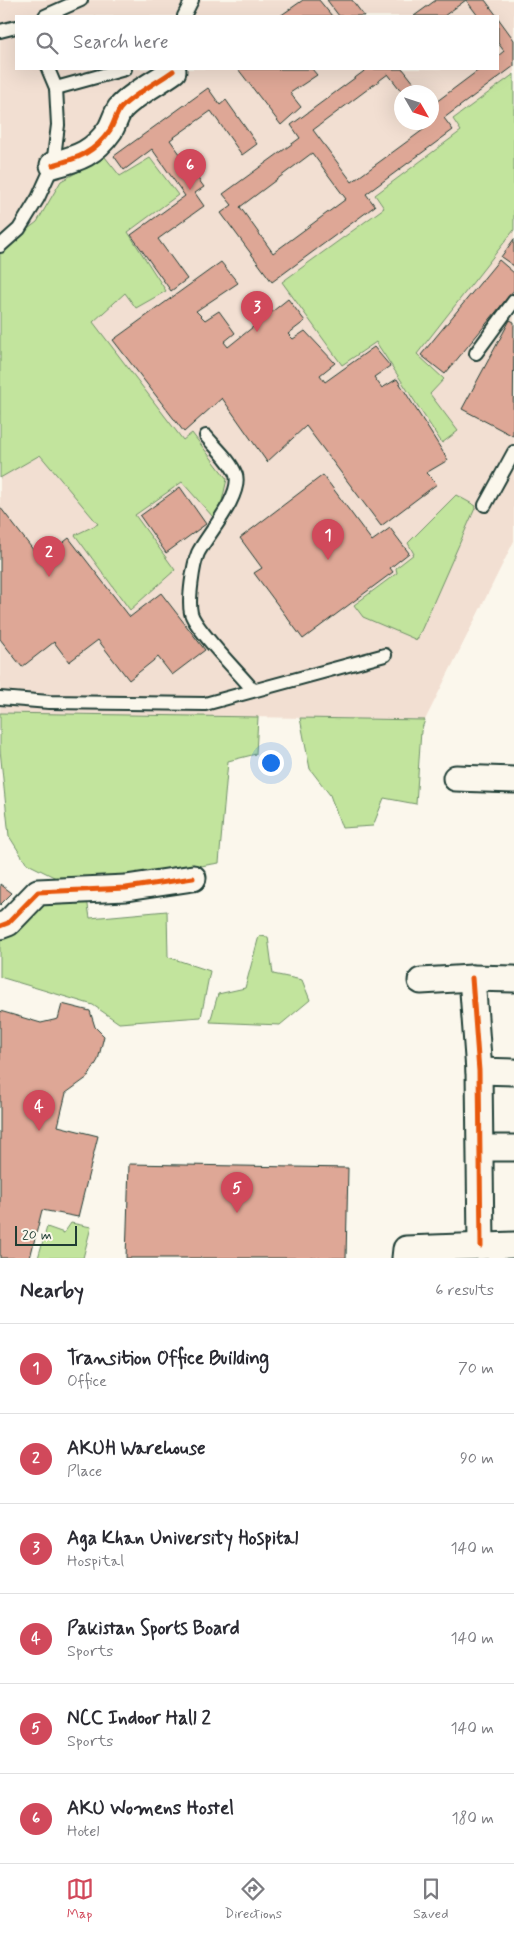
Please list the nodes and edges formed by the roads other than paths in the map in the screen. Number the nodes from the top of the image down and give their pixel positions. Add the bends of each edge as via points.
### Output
1 (81, 0) edge
2 (192, 0) edge
3 (47, 15) edge
4 (184, 15) edge
5 (15, 27) edge
6 (0, 31) edge
7 (48, 70) edge
8 (121, 70) edge
9 (173, 72) dead end
10 (56, 88) junction
11 (53, 165) junction
12 (0, 246) edge
13 (514, 301) edge
14 (476, 353) dead end
15 (206, 436) dead end
16 (514, 452) edge
17 (485, 505) dead end
18 (386, 655) dead end
19 (253, 690) junction
20 (0, 698) edge
21 (456, 778) dead end
22 (514, 780) edge
23 (193, 878) dead end
24 (0, 926) edge
25 (472, 978) junction
26 (421, 980) dead end
27 (514, 980) edge
28 (479, 1071) junction
29 (514, 1072) edge
30 (480, 1148) junction
31 (514, 1148) edge
32 (481, 1246) junction
33 (514, 1246) edge
34 (405, 1258) edge

1 - 3 lane
2 - 4 lane
5 - 6 lane
7 - 10 lane
8 - 10 lane
9 - 11 street via 128,102 98,145 80,158
10 - 11 lane via 58,125
11 - 12 lane via 19,229
13 - 14 lane
15 - 19 lane via 237,477 236,487 224,512 198,553 190,591 191,614
16 - 17 lane
18 - 19 lane
19 - 20 lane via 205,704 49,702
21 - 22 street
23 - 24 street via 126,888 38,892 8,923
25 - 26 street
25 - 27 street
25 - 28 street
28 - 29 street
28 - 30 street
30 - 31 street
30 - 32 street
32 - 33 street
32 - 34 street via 406,1249

